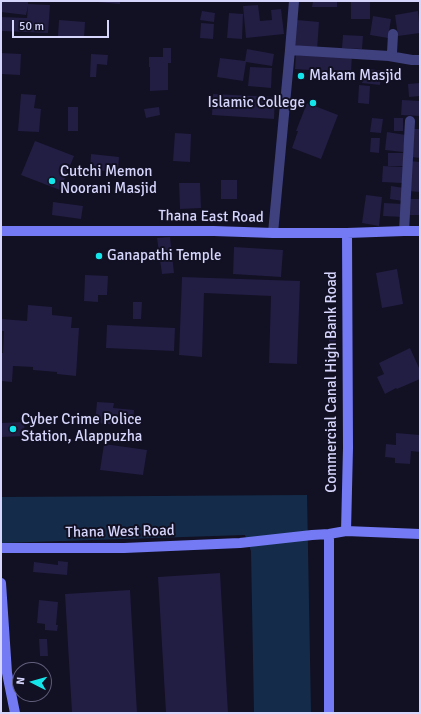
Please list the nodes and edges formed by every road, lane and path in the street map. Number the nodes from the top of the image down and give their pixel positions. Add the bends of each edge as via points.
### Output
1 (294, 1) edge
2 (393, 34) dead end
3 (290, 50) junction
4 (389, 56) junction
5 (420, 60) edge
6 (410, 121) dead end
7 (1, 231) edge
8 (404, 231) junction
9 (420, 231) edge
10 (273, 233) junction
11 (347, 233) junction
12 (346, 531) junction
13 (329, 534) junction
14 (420, 534) edge
15 (1, 548) edge
16 (1, 583) edge
17 (15, 713) edge
18 (329, 713) edge

1 - 3 street
2 - 4 street via 392,53
3 - 4 street
3 - 10 street
4 - 5 street
6 - 8 street
7 - 10 main road, Thana East Road via 214,230
8 - 9 main road, Thana East Road
8 - 11 main road, Thana East Road
10 - 11 main road, Thana East Road
11 - 12 main road, Commercial Canal High Bank Road
12 - 13 main road
12 - 14 main road
13 - 15 main road, Thana West Road via 240,543 124,548
13 - 18 main road
16 - 17 main road via 7,673

